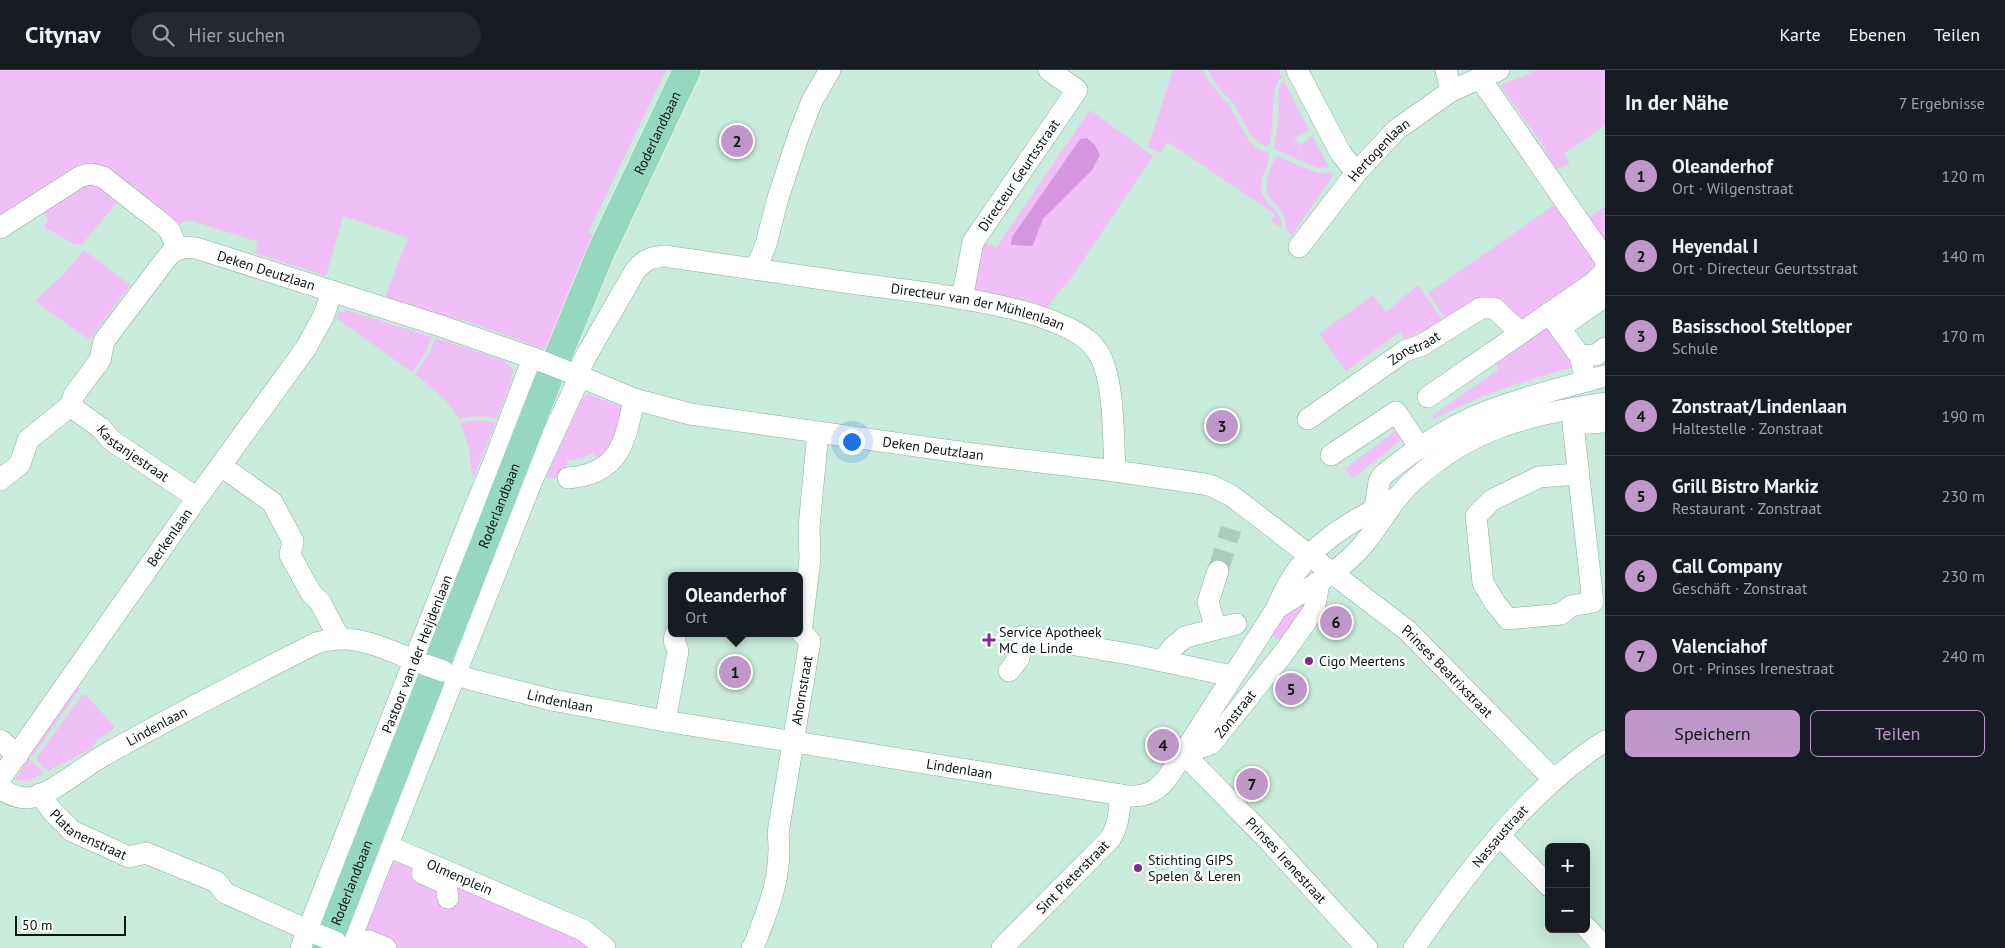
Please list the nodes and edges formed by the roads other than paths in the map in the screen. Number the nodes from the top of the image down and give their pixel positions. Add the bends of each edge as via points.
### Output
1 (687, 70) edge
2 (830, 70) edge
3 (1049, 70) edge
4 (1297, 70) edge
5 (1446, 70) edge
6 (1490, 74) edge
7 (1451, 91) junction
8 (1356, 173) junction
9 (0, 228) edge
10 (1299, 247) dead end
11 (177, 249) junction
12 (1605, 259) edge
13 (1605, 268) edge
14 (756, 269) junction
15 (332, 291) junction
16 (1605, 296) edge
17 (962, 299) junction
18 (1555, 320) junction
19 (1521, 333) junction
20 (1605, 348) edge
21 (1580, 356) junction
22 (537, 360) junction
23 (573, 374) junction
24 (1595, 379) edge
25 (1428, 397) dead end
26 (634, 399) junction
27 (1605, 403) edge
28 (70, 406) junction
29 (1308, 419) dead end
30 (1605, 422) edge
31 (818, 432) junction
32 (1420, 448) junction
33 (1331, 455) dead end
34 (221, 466) junction
35 (1115, 471) junction
36 (1578, 474) junction
37 (568, 478) dead end
38 (0, 480) edge
39 (197, 498) junction
40 (1396, 498) junction
41 (1375, 509) junction
42 (1310, 555) junction
43 (1218, 571) tunnel mouth
44 (1326, 579) junction
45 (1277, 608) junction
46 (803, 610) edge
47 (803, 635) edge
48 (675, 637) edge
49 (339, 638) junction
50 (1162, 661) junction
51 (435, 668) junction
52 (1009, 671) dead end
53 (1232, 676) junction
54 (665, 721) junction
55 (0, 740) edge
56 (1605, 741) edge
57 (793, 742) junction
58 (1183, 753) junction
59 (18, 755) junction
60 (0, 780) edge
61 (1554, 780) junction
62 (0, 788) edge
63 (40, 794) junction
64 (1121, 795) junction
65 (1500, 836) junction
66 (388, 846) junction
67 (1545, 882) edge
68 (448, 898) dead end
69 (1590, 931) edge
70 (329, 943) edge
71 (386, 948) edge
72 (605, 948) edge
73 (752, 948) edge
74 (1002, 948) edge
75 (1367, 948) edge
76 (1414, 948) edge
77 (1605, 948) edge

1 - 70 main road, Roderlandbaan via 600,254
2 - 14 street via 812,101 799,134
3 - 17 street, Directeur Geurtsstraat via 1078,90 974,242
4 - 8 street via 1340,152
5 - 7 street
6 - 7 street, Hertogenlaan
6 - 12 street, Hertogenlaan
7 - 8 street, Hertogenlaan via 1396,130
8 - 10 street, Hertogenlaan
9 - 11 street via 82,176 97,175 164,225
11 - 15 street, Deken Deutzlaan via 196,248
11 - 28 street via 104,341 100,360 74,395
13 - 18 street via 1604,273
14 - 17 street, Directeur van der Mühlenlaan
14 - 23 street, Directeur van der Mühlenlaan via 664,256 643,261
15 - 22 street, Deken Deutzlaan
15 - 34 street, Berkenlaan via 316,332
16 - 18 street
17 - 35 street, Directeur van der Mühlenlaan via 1049,320 1081,336 1098,351 1106,368 1110,395
18 - 19 street
18 - 21 street
19 - 25 street
19 - 29 street, Zonstraat via 1494,308 1481,308 1422,345 1405,351
20 - 21 street via 1596,355
21 - 24 street
22 - 23 street, Deken Deutzlaan, bridge
22 - 51 street, Pastoor van der Heijdenlaan via 494,462
23 - 26 street, Deken Deutzlaan
23 - 51 street, Pastoor van der Heijdenlaan via 576,385 533,478
24 - 32 street via 1503,405
26 - 31 street, Deken Deutzlaan via 690,414
26 - 37 street via 624,442 614,458 594,472
27 - 40 street, Zonstraat via 1526,418 1477,436 1434,463
28 - 38 street via 28,440 20,464
28 - 39 street, Kastanjestraat via 101,428 111,440
30 - 36 street via 1573,424
31 - 35 street, Deken Deutzlaan
31 - 46 street, Ahornstraat via 809,527 810,559
32 - 33 street via 1396,412
32 - 41 street via 1382,476
34 - 39 street, Berkenlaan
34 - 49 street via 272,502 293,541 290,555
35 - 42 street via 1212,486 1232,496
36 - 36 street via 1593,602 1571,606 1561,614 1508,619 1483,583 1476,516 1492,500 1539,477
39 - 59 street, Berkenlaan
40 - 41 street, Zonstraat
40 - 44 street, Zonstraat via 1362,545
41 - 42 street, Zonstraat via 1326,539
42 - 44 street
42 - 45 street, Zonstraat via 1284,590
43 - 50 street via 1208,602 1226,626 1185,637
44 - 45 street, Zonstraat
44 - 58 street, Zonstraat via 1314,610 1211,744
44 - 61 street, Prinses Beatrixstraat via 1408,631
45 - 53 street, Zonstraat
47 - 57 street, Ahornstraat via 810,641
48 - 54 street via 678,651
49 - 51 street, Lindenlaan via 369,644
49 - 63 street, Lindenlaan via 308,647
50 - 52 street via 1022,636 1019,658
50 - 53 street
51 - 54 street, Lindenlaan via 552,700
51 - 66 street, Pastoor van der Heijdenlaan
51 - 70 street, Pastoor van der Heijdenlaan
53 - 58 street, Zonstraat
54 - 57 street, Lindenlaan
55 - 59 street
56 - 61 street, Nassaustraat
57 - 64 street, Lindenlaan
57 - 73 street, Ahornstraat via 778,833 781,851 777,877
58 - 64 street, Zonstraat via 1157,789 1141,796
58 - 75 street, Prinses Irenestraat
59 - 60 street, Berkenlaan
61 - 65 street, Nassaustraat
62 - 63 street, Platanenstraat via 6,793 29,798
63 - 70 street, Platanenstraat via 72,831 129,857 146,853 217,882 225,893
64 - 74 street, Sint Pieterstraat via 1115,832 1110,839
65 - 67 street
65 - 76 street, Nassaustraat
66 - 68 street, Olmenplein via 400,864 446,884
66 - 70 street, Pastoor van der Heijdenlaan
66 - 72 street, Olmenplein via 583,930
69 - 77 street
70 - 71 street via 369,941

